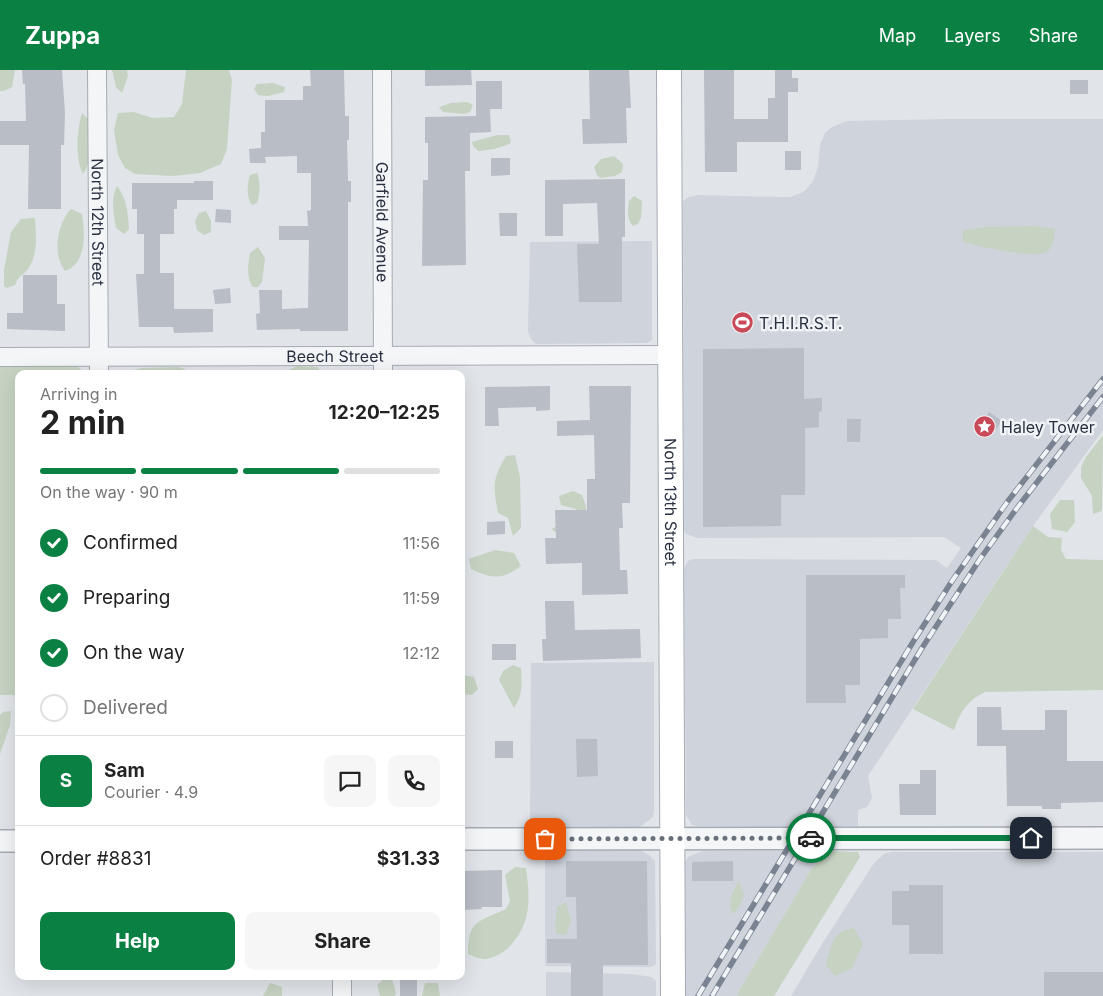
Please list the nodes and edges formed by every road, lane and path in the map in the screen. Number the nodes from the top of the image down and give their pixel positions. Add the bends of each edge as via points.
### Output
1 (97, 70) edge
2 (382, 70) edge
3 (669, 70) edge
4 (670, 354) junction
5 (383, 356) junction
6 (0, 357) edge
7 (99, 365) edge
8 (383, 370) edge
9 (672, 838) junction
10 (1103, 838) edge
11 (465, 839) edge
12 (0, 841) edge
13 (15, 841) edge
14 (342, 980) edge
15 (342, 996) edge
16 (673, 996) edge

1 - 7 street, North 12th Street
2 - 5 street, Garfield Avenue
3 - 4 main road, North 13th Street
4 - 5 street, Beech Street
4 - 9 main road, North 13th Street
5 - 7 street, Beech Street
5 - 8 street, Garfield Avenue
6 - 7 street, Beech Street
9 - 10 street
9 - 11 street
9 - 16 main road, North 13th Street
12 - 13 street
14 - 15 street

